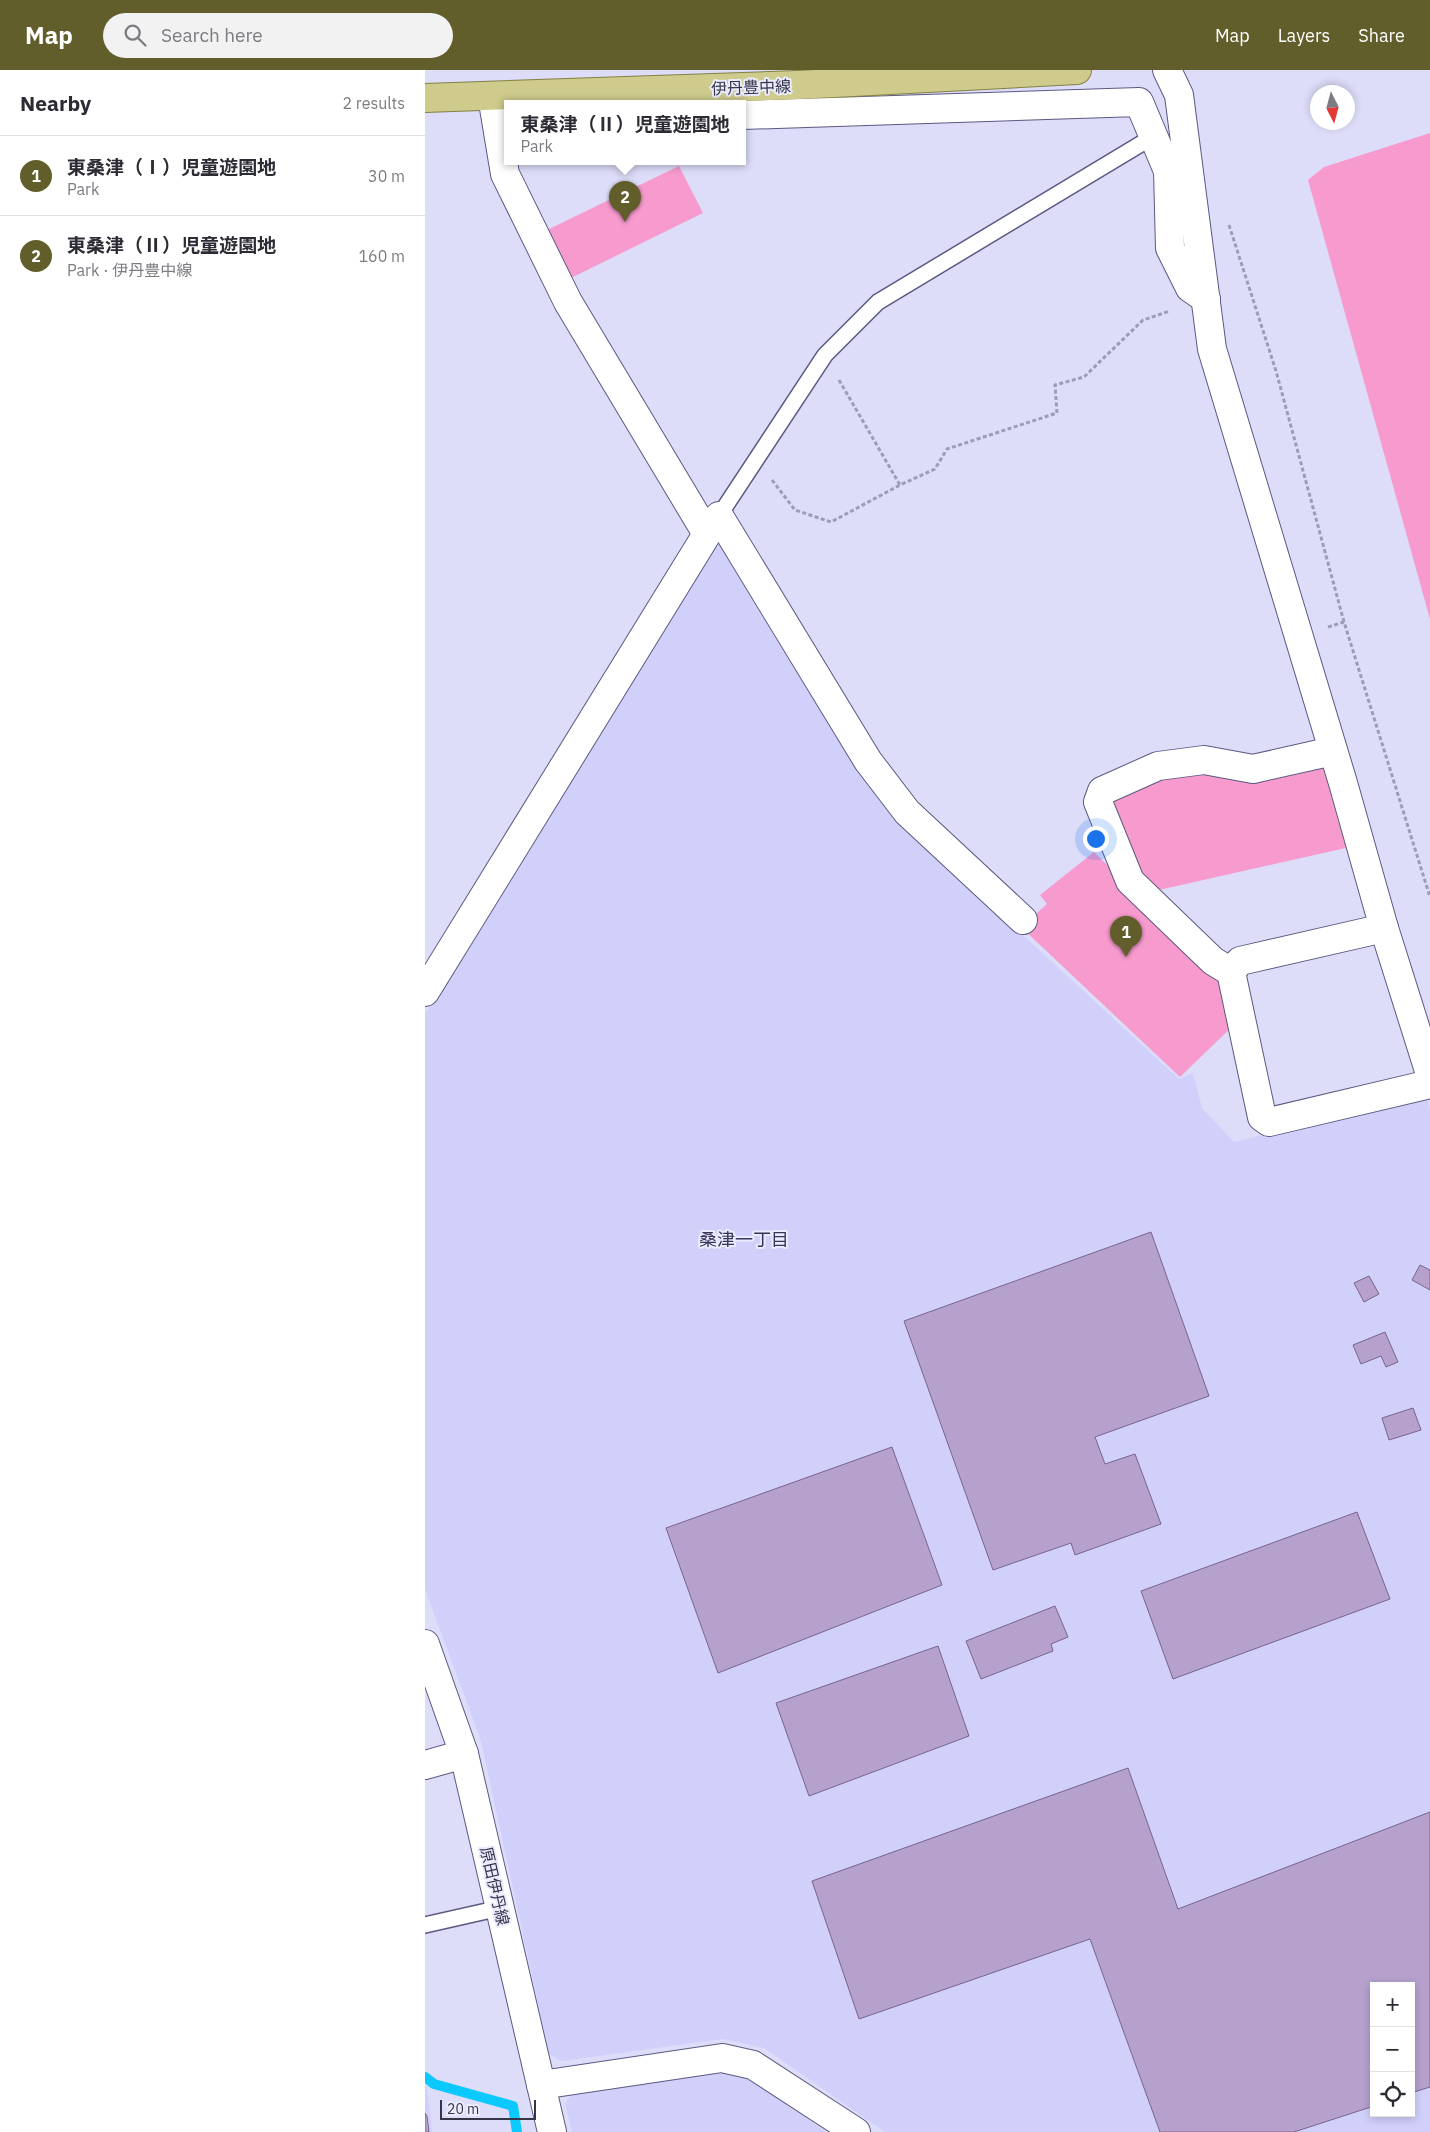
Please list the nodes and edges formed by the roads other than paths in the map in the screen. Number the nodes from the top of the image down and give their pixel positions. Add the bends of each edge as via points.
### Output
1 (1077, 70) edge
2 (1167, 70) edge
3 (425, 98) edge
4 (643, 100) edge
5 (499, 114) edge
6 (746, 115) edge
7 (1154, 136) junction
8 (504, 164) edge
9 (504, 165) edge
10 (1206, 299) junction
11 (713, 525) junction
12 (1333, 751) junction
13 (1023, 920) dead end
14 (1384, 928) junction
15 (1231, 972) junction
16 (425, 992) edge
17 (1430, 1074) edge
18 (1430, 1084) edge
19 (425, 1644) edge
20 (464, 1754) junction
21 (425, 1765) edge
22 (499, 1908) junction
23 (425, 1925) edge
24 (541, 2086) junction
25 (553, 2132) edge
26 (856, 2132) edge

1 - 4 main road, 伊丹豊中線 via 787,86
2 - 10 street via 1179,95
3 - 5 main road, 伊丹豊中線
5 - 8 street
6 - 7 street via 1139,102
7 - 10 street via 1168,171 1170,248 1190,288
7 - 11 lane via 878,302 825,355
9 - 11 street via 505,174 568,302
10 - 12 street via 1212,349
11 - 13 street via 868,760 907,812
11 - 16 street
12 - 14 street
12 - 15 street via 1253,769 1203,760 1158,766 1102,791 1098,802 1130,881 1213,961
14 - 15 street via 1241,960
14 - 17 street
15 - 18 street via 1262,1117 1269,1122
19 - 20 street, 原田伊丹線
20 - 21 street
20 - 22 street, 原田伊丹線
22 - 23 lane
22 - 24 street, 原田伊丹線
24 - 25 street, 原田伊丹線
24 - 26 street via 722,2058 753,2065

